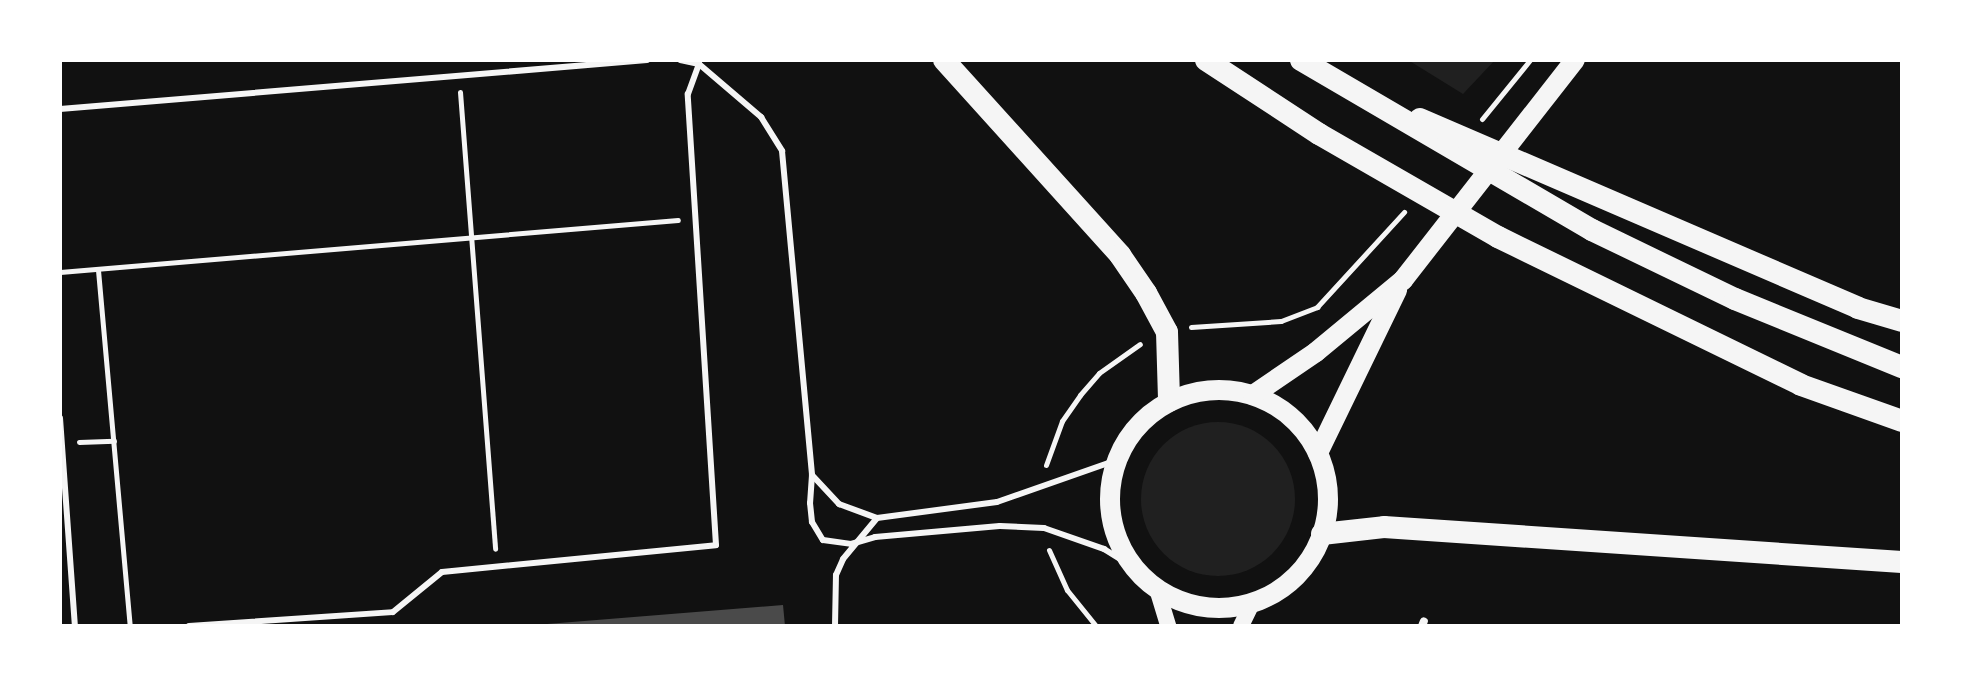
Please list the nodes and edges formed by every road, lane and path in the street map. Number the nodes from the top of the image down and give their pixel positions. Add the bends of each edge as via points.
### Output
1 (647, 60) edge
2 (680, 60) edge
3 (944, 60) edge
4 (1206, 60) edge
5 (1301, 60) edge
6 (1530, 60) edge
7 (699, 64) junction
8 (1571, 65) edge
9 (459, 75) junction
10 (1516, 79) dead end
11 (1338, 84) junction
12 (60, 109) edge
13 (695, 219) junction
14 (471, 238) junction
15 (98, 270) junction
16 (60, 272) edge
17 (1403, 280) junction
18 (1902, 321) edge
19 (1902, 367) edge
20 (1253, 395) junction
21 (1169, 401) junction
22 (60, 418) edge
23 (1902, 421) edge
24 (114, 441) junction
25 (62, 443) edge
26 (1318, 453) junction
27 (1117, 460) junction
28 (812, 475) junction
29 (877, 518) junction
30 (1322, 534) junction
31 (851, 544) junction
32 (1902, 562) edge
33 (496, 565) junction
34 (1134, 568) junction
35 (1157, 589) junction
36 (1252, 603) junction
37 (75, 626) edge
38 (130, 626) edge
39 (189, 626) edge
40 (835, 626) edge
41 (1168, 626) edge
42 (1241, 626) edge

1 - 9 lane
2 - 7 lane
3 - 21 highway via 1120,255 1146,293 1167,332
4 - 23 highway via 1319,134 1498,237 1801,385
5 - 11 highway
6 - 10 path
7 - 13 lane via 688,94
7 - 28 lane via 761,117 782,151
8 - 17 main road
9 - 12 lane
9 - 14 path
11 - 18 highway via 1858,308
11 - 19 highway via 1506,185 1666,268
13 - 14 path
13 - 33 lane via 716,545
14 - 15 path
14 - 33 path
15 - 16 path
15 - 24 path
17 - 20 main road via 1316,352
17 - 26 main road
20 - 21 main road via 1196,392
20 - 26 main road via 1280,408
21 - 27 main road via 1147,416
22 - 25 lane
24 - 25 path
24 - 38 path
25 - 37 lane
26 - 30 main road via 1327,481
27 - 29 lane via 997,502
27 - 34 main road via 1111,517
28 - 29 lane via 839,504
28 - 31 lane via 812,522 823,540
29 - 31 lane
30 - 32 highway via 1384,527
30 - 36 main road via 1297,574
31 - 34 lane via 875,537 1000,526 1044,528 1104,549
31 - 40 lane via 836,575
33 - 39 lane via 442,572 393,612
34 - 35 main road
35 - 36 main road via 1187,603 1219,608
35 - 41 main road
36 - 42 main road

